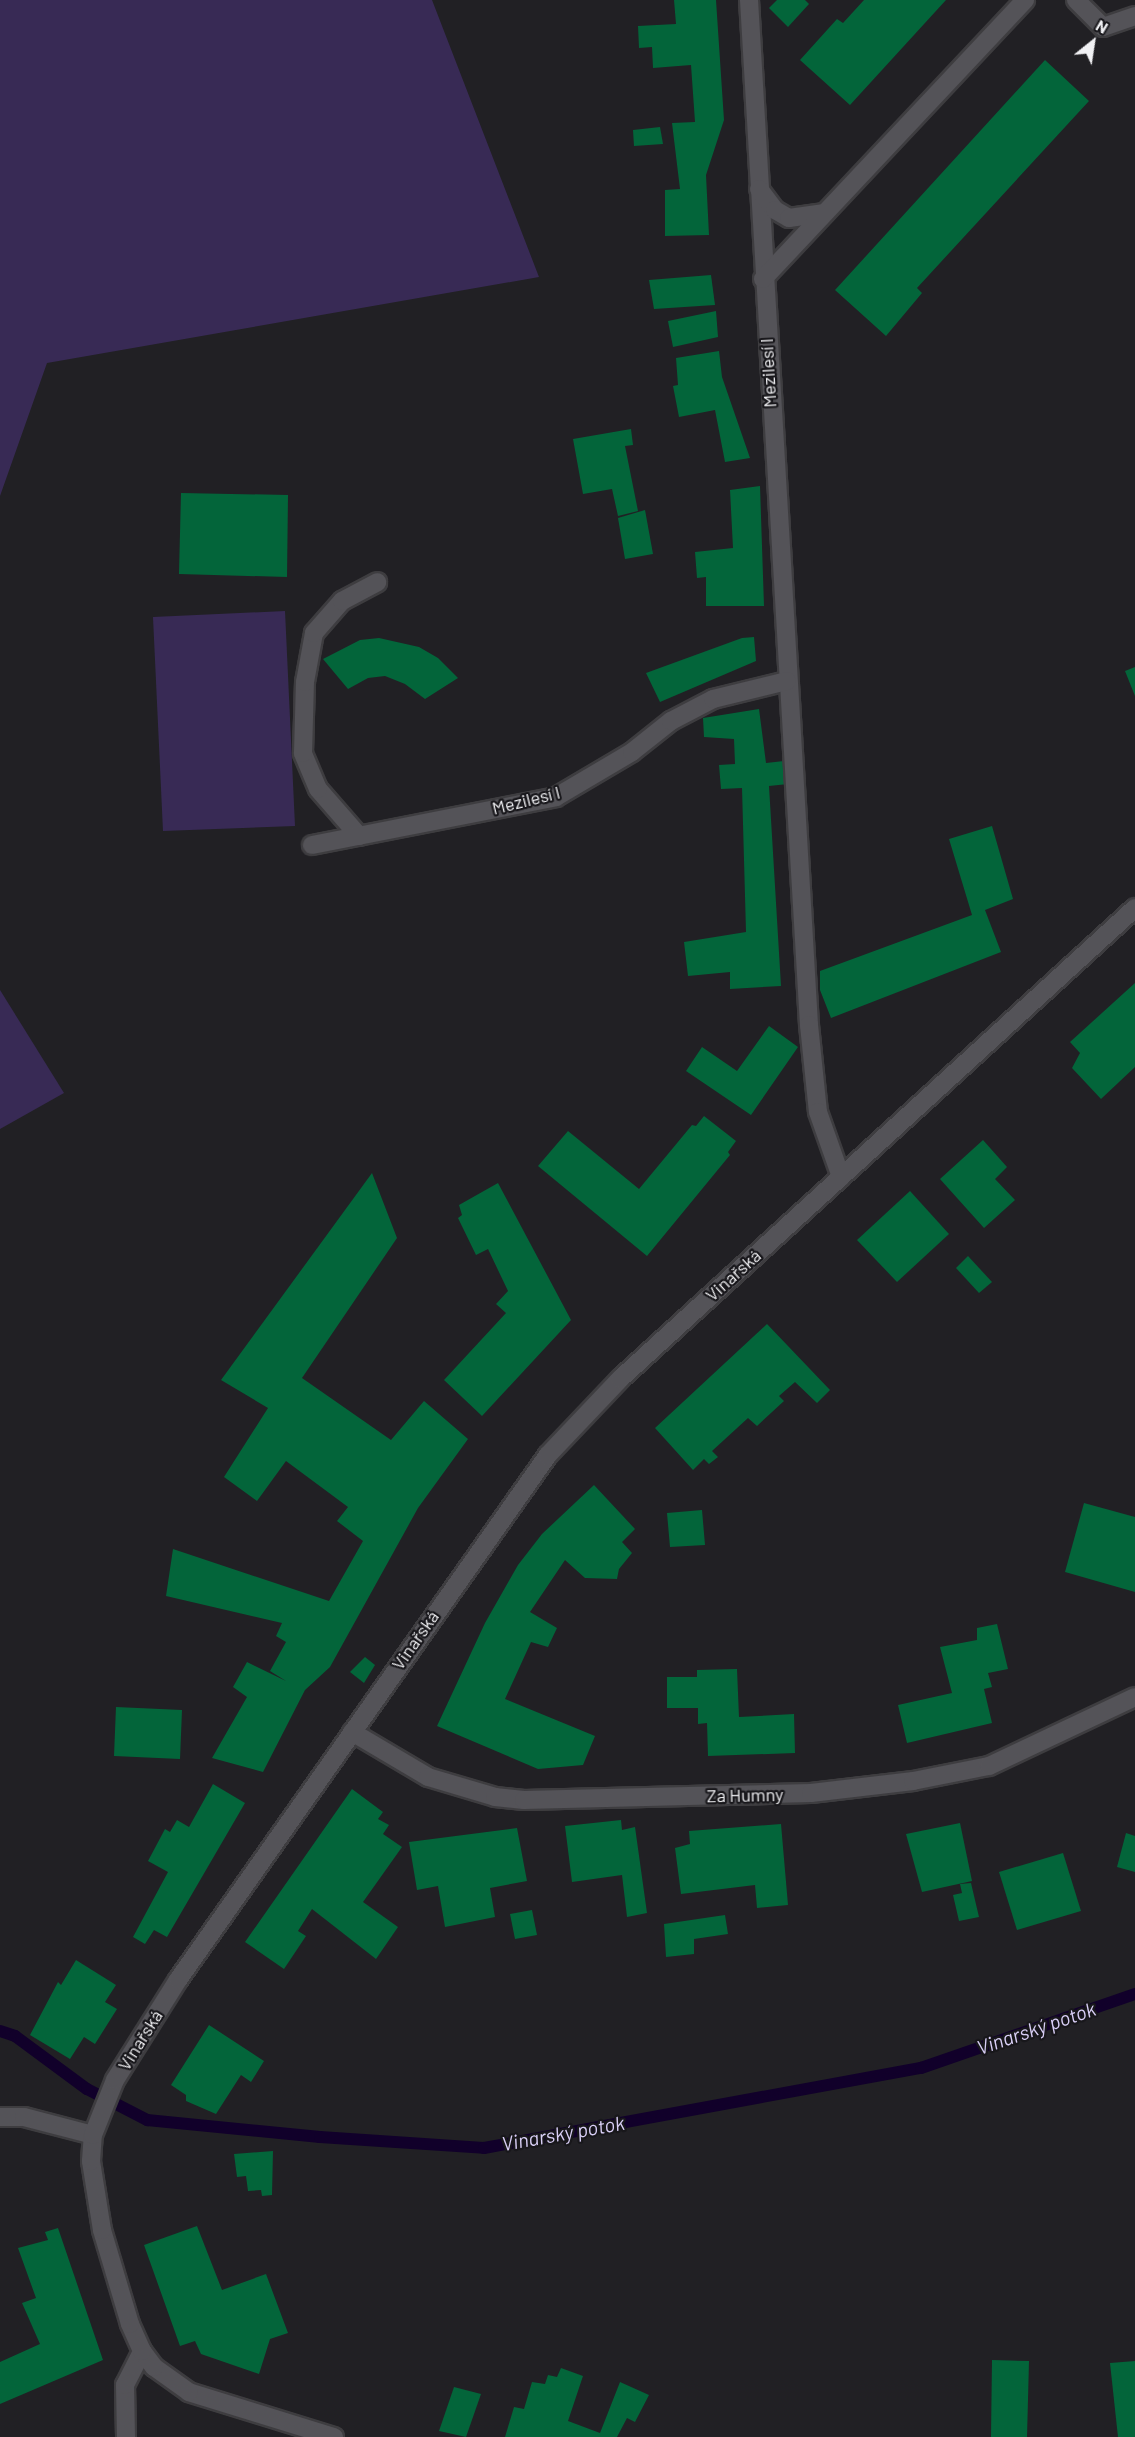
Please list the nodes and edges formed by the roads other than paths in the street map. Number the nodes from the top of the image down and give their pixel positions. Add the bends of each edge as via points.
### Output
1 (750, 0) edge
2 (1025, 0) edge
3 (1076, 0) edge
4 (1135, 16) edge
5 (759, 189) junction
6 (825, 213) junction
7 (763, 279) junction
8 (377, 582) dead end
9 (787, 681) junction
10 (359, 836) junction
11 (312, 845) dead end
12 (1135, 908) edge
13 (841, 1177) junction
14 (1135, 1697) edge
15 (352, 1732) junction
16 (0, 2117) edge
17 (93, 2135) junction
18 (142, 2351) junction
19 (126, 2437) edge
20 (334, 2437) edge

1 - 5 street, Mezilesí I
2 - 6 street
3 - 4 street via 1103,27
5 - 6 street via 775,210 789,218
5 - 7 street, Mezilesí I
6 - 7 street
7 - 9 street, Mezilesí I
8 - 10 street via 342,601 314,633 305,682 303,753 318,789
9 - 10 street, Mezilesí I via 713,699 671,721 632,752 556,797
9 - 13 street, Mezilesí I via 816,1096 822,1131
10 - 11 street, Mezilesí I
12 - 13 street, Vinařská
13 - 15 street, Vinařská via 620,1379 548,1455
14 - 15 street, Za Humny via 989,1766 913,1781 811,1793 524,1800 495,1797 428,1777
15 - 17 street, Vinařská via 143,2034 115,2080
16 - 17 street via 24,2117
17 - 18 street, Vinařská via 92,2170 102,2230
18 - 19 street via 125,2385
18 - 20 street, Vinařská via 154,2367 189,2392

